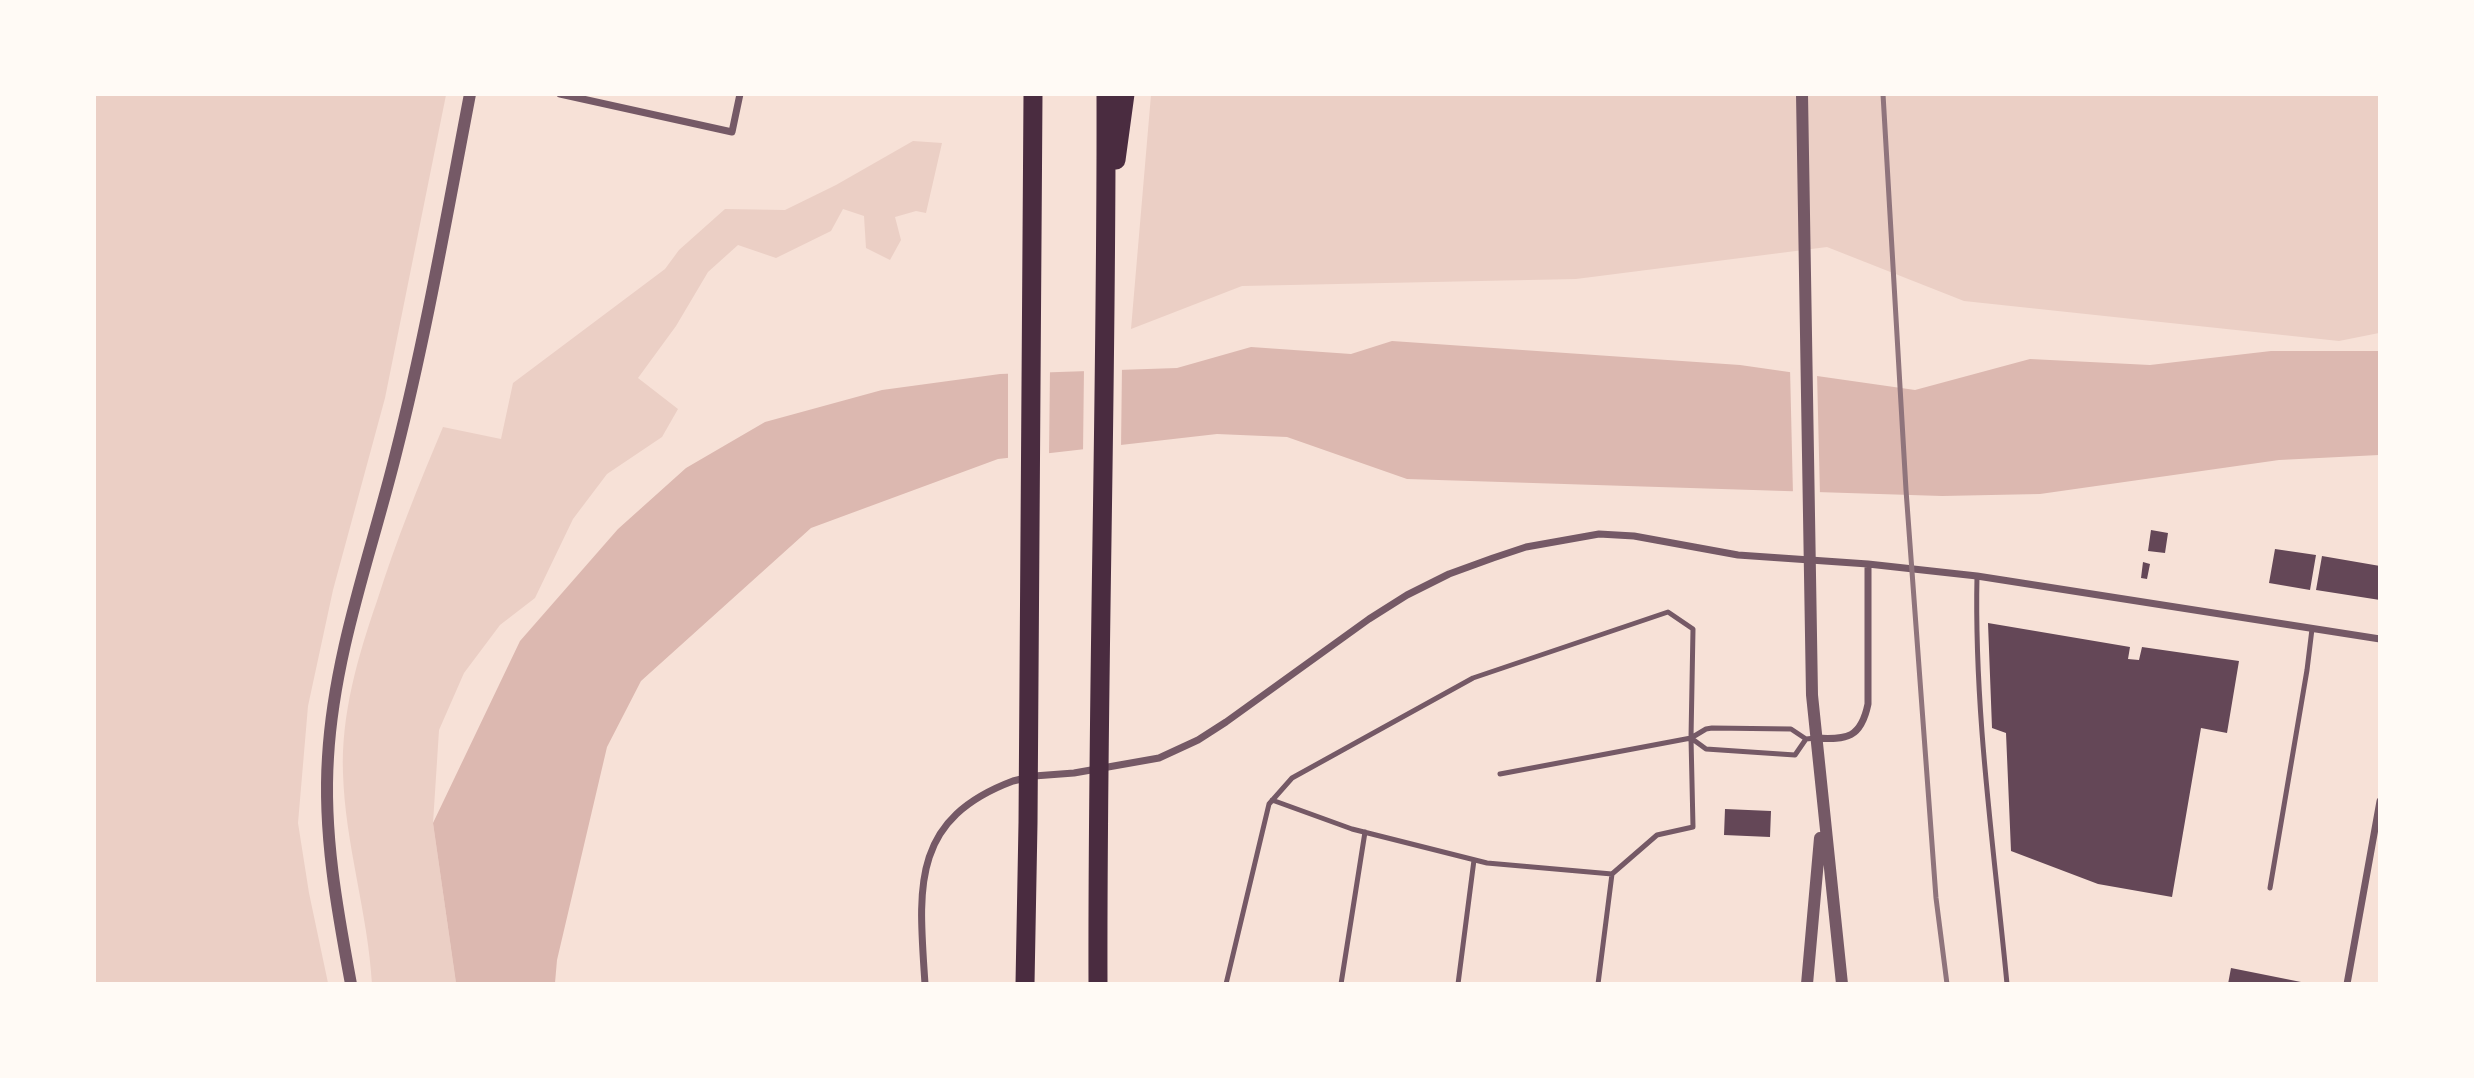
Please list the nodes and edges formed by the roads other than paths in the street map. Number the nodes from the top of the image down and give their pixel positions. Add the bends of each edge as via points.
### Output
1 (470, 94) edge
2 (560, 94) edge
3 (740, 94) edge
4 (1033, 94) edge
5 (1106, 94) edge
6 (1125, 94) edge
7 (1802, 94) edge
8 (1106, 227) junction
9 (1868, 564) junction
10 (1977, 576) junction
11 (2312, 629) junction
12 (2379, 639) edge
13 (1691, 738) junction
14 (1811, 738) junction
15 (1500, 774) dead end
16 (1272, 800) junction
17 (2379, 801) edge
18 (1823, 803) junction
19 (1364, 832) junction
20 (1475, 860) junction
21 (1612, 874) junction
22 (2270, 888) dead end
23 (351, 984) edge
24 (925, 984) edge
25 (1025, 984) edge
26 (1098, 984) edge
27 (1226, 984) edge
28 (1341, 984) edge
29 (1458, 984) edge
30 (1598, 984) edge
31 (1807, 984) edge
32 (1842, 984) edge
33 (2007, 984) edge
34 (2347, 984) edge

1 - 23 street via 409,403 338,671 327,758 329,835
2 - 3 street via 732,132
4 - 25 highway
5 - 8 highway
6 - 8 highway
7 - 14 street
8 - 26 highway
9 - 10 street
9 - 14 street via 1865,719 1857,732 1842,740
9 - 24 street via 1738,555 1599,534 1526,547 1449,574 1369,619 1226,722 1177,750 1130,764 1013,781 966,806 937,838 924,871
10 - 11 street
10 - 33 lane via 1976,635
11 - 12 street
11 - 22 lane
13 - 14 lane via 1712,728 1791,729
13 - 14 lane via 1706,750 1795,755
13 - 15 lane
13 - 16 lane via 1693,629 1668,612 1473,678 1292,778
13 - 21 lane via 1693,827 1657,835
14 - 18 street
16 - 19 lane
16 - 27 lane
17 - 34 street
18 - 31 street
18 - 32 street
19 - 20 lane
19 - 28 lane
20 - 21 lane
20 - 29 lane
21 - 30 lane

